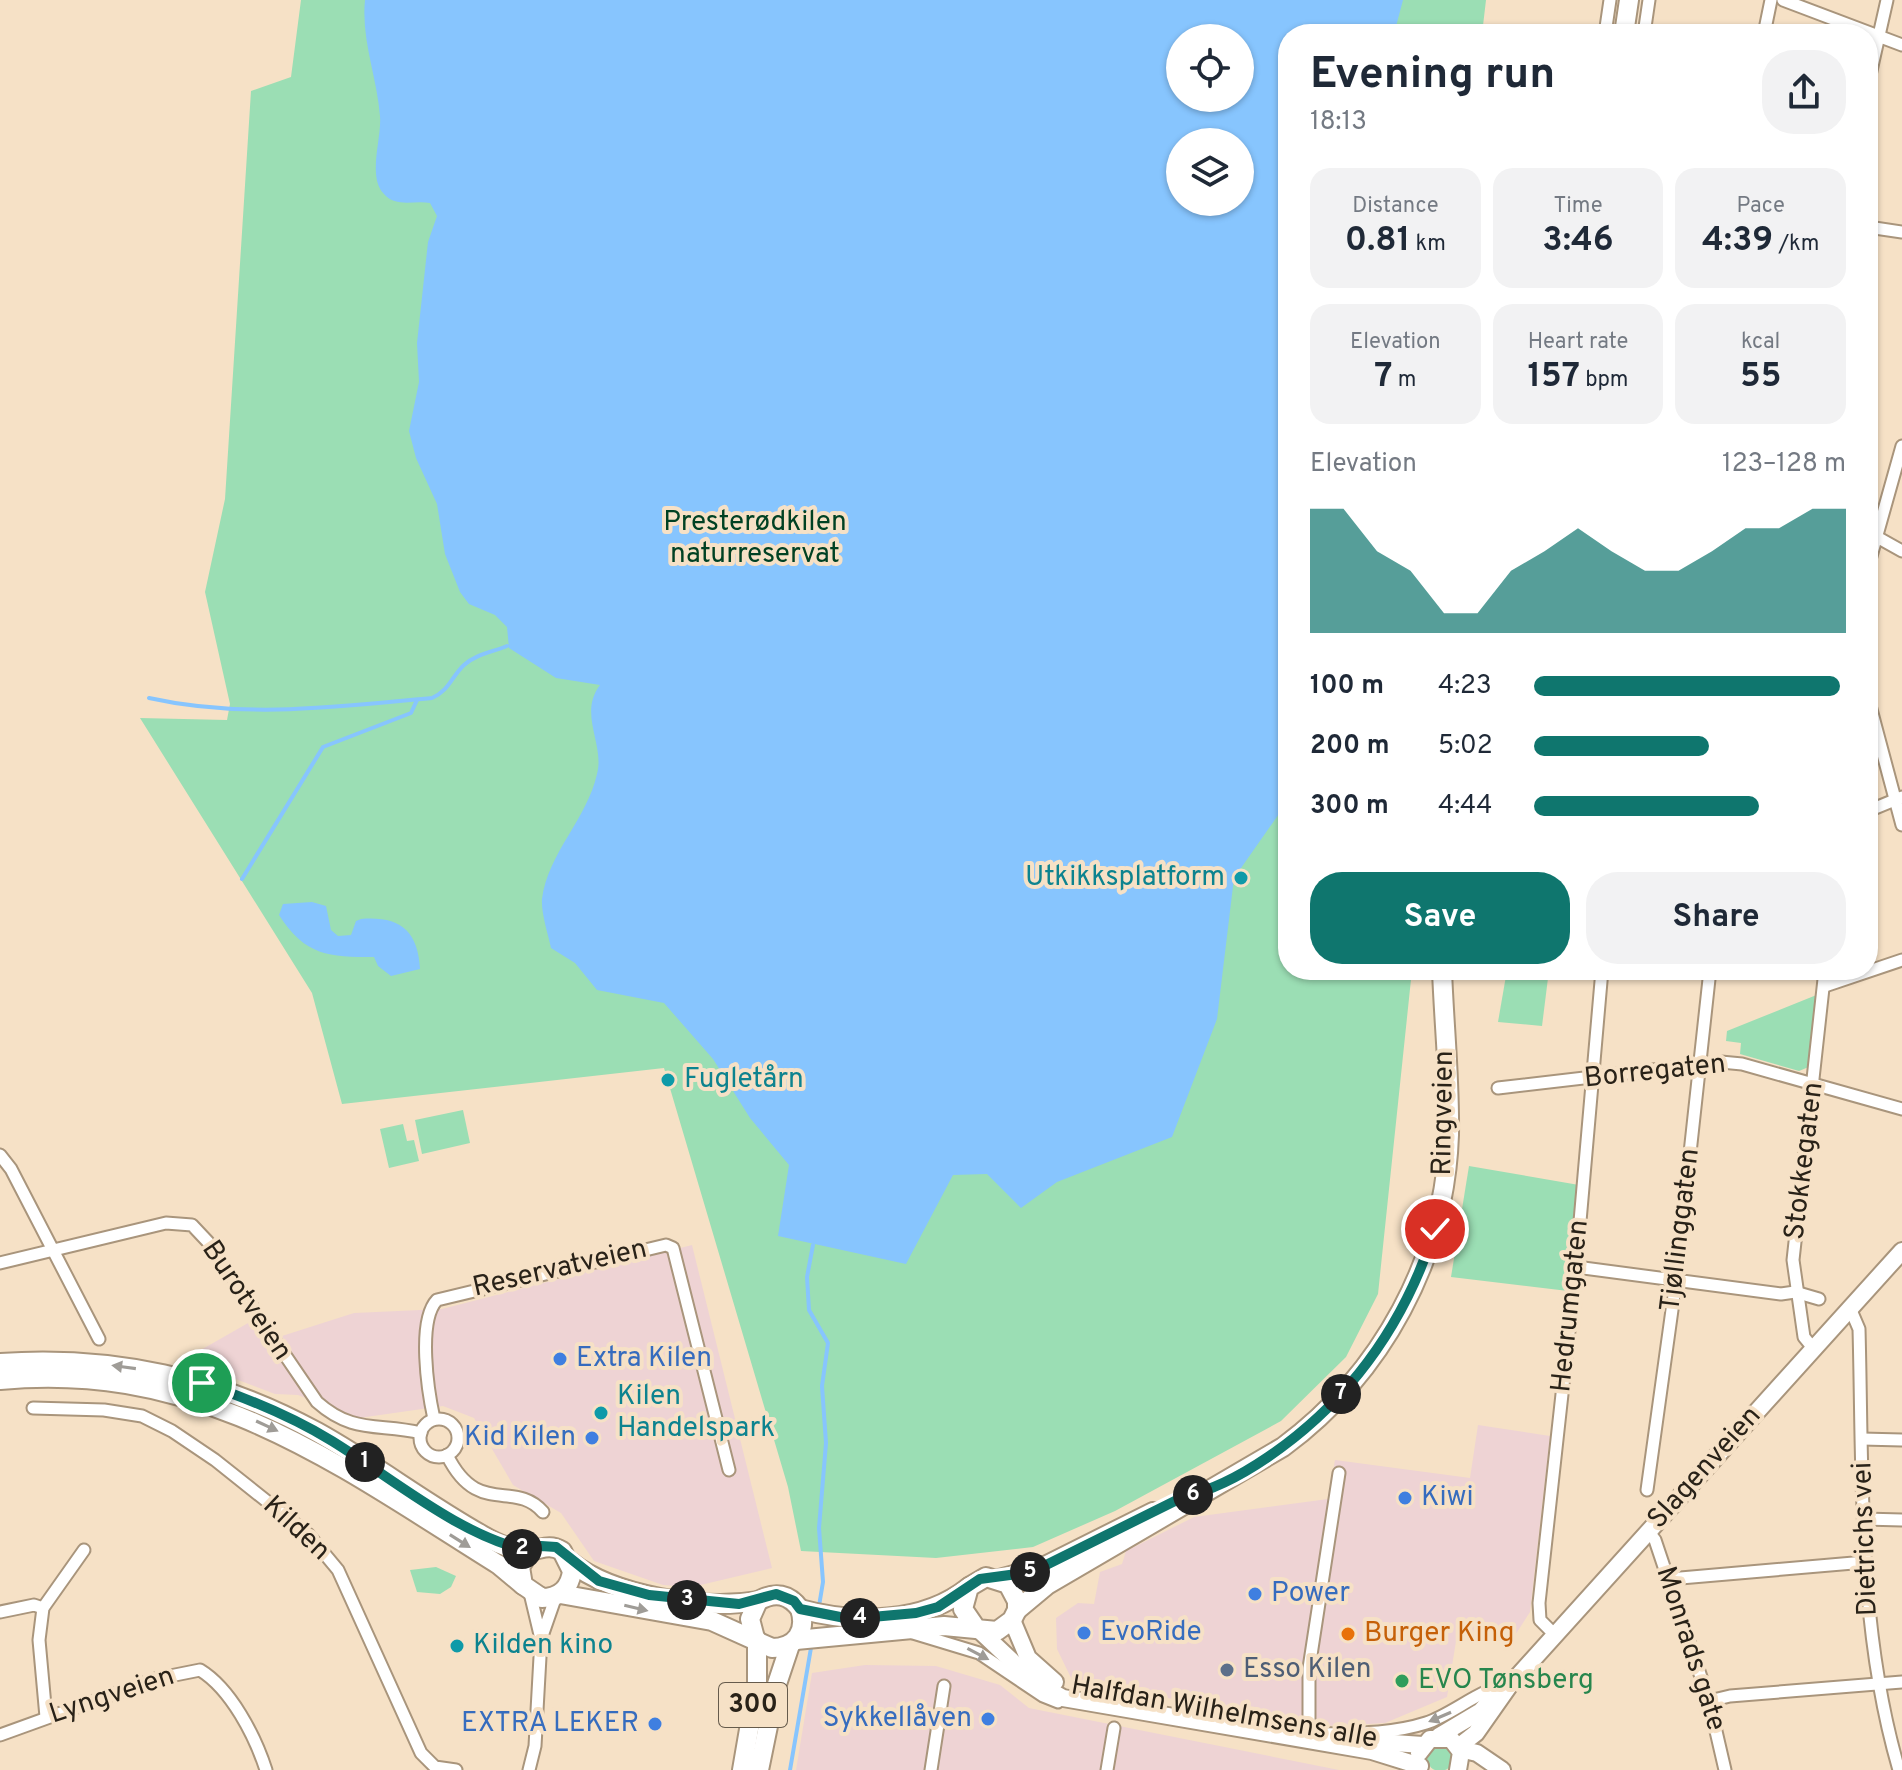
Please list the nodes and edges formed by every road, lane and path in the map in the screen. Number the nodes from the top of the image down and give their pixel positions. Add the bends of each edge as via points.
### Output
1 (1610, 0) edge
2 (1629, 0) edge
3 (1649, 0) edge
4 (1771, 0) edge
5 (1783, 0) edge
6 (1887, 0) edge
7 (1606, 24) edge
8 (1625, 24) edge
9 (1645, 24) edge
10 (1766, 24) edge
11 (1848, 24) edge
12 (1880, 36) junction
13 (1878, 44) edge
14 (1902, 45) edge
15 (1878, 228) edge
16 (1902, 232) edge
17 (1902, 446) edge
18 (1878, 516) edge
19 (1878, 537) edge
20 (1902, 551) edge
21 (1878, 732) edge
22 (1898, 799) edge
23 (1878, 807) edge
24 (1902, 825) edge
25 (1902, 960) edge
26 (1878, 968) edge
27 (1442, 980) edge
28 (1601, 980) edge
29 (1709, 980) edge
30 (1825, 980) edge
31 (1843, 980) edge
32 (1825, 986) junction
33 (1700, 1064) junction
34 (1592, 1077) junction
35 (1814, 1084) junction
36 (1498, 1088) dead end
37 (1902, 1109) edge
38 (0, 1155) edge
39 (54, 1250) junction
40 (1902, 1251) edge
41 (0, 1263) edge
42 (1576, 1267) junction
43 (1676, 1281) junction
44 (1795, 1292) junction
45 (1819, 1299) dead end
46 (1850, 1308) junction
47 (99, 1339) dead end
48 (1813, 1348) junction
49 (0, 1363) edge
50 (0, 1380) edge
51 (33, 1408) dead end
52 (434, 1419) junction
53 (421, 1433) junction
54 (1862, 1439) junction
55 (1902, 1440) edge
56 (447, 1455) junction
57 (729, 1470) dead end
58 (1339, 1473) dead end
59 (1647, 1490) dead end
60 (1204, 1492) junction
61 (543, 1512) dead end
62 (1864, 1519) junction
63 (1902, 1520) edge
64 (1648, 1531) junction
65 (84, 1550) dead end
66 (530, 1551) junction
67 (570, 1562) junction
68 (1865, 1562) junction
69 (999, 1579) junction
70 (1669, 1579) junction
71 (969, 1587) junction
72 (526, 1589) junction
73 (558, 1595) junction
74 (758, 1601) junction
75 (43, 1608) junction
76 (0, 1612) edge
77 (812, 1612) junction
78 (1014, 1615) junction
79 (977, 1628) junction
80 (904, 1632) junction
81 (1555, 1635) junction
82 (541, 1639) junction
83 (756, 1639) junction
84 (803, 1640) junction
85 (1902, 1682) edge
86 (944, 1686) dead end
87 (1509, 1686) junction
88 (1877, 1686) junction
89 (1709, 1701) junction
90 (1083, 1703) junction
91 (46, 1717) junction
92 (1114, 1728) dead end
93 (1309, 1734) junction
94 (0, 1735) edge
95 (1439, 1736) junction
96 (1423, 1745) junction
97 (1459, 1748) junction
98 (1421, 1768) edge
99 (266, 1770) edge
100 (456, 1770) edge
101 (529, 1770) edge
102 (742, 1770) edge
103 (759, 1770) edge
104 (931, 1770) edge
105 (1107, 1770) edge
106 (1458, 1770) edge
107 (1502, 1770) edge
108 (1725, 1770) edge
109 (1899, 1770) edge

1 - 7 street
2 - 8 main road
3 - 9 street
4 - 10 street
5 - 11 street
6 - 12 street
12 - 13 street
12 - 14 street
15 - 16 street
17 - 18 street
19 - 20 street
21 - 22 street
22 - 23 street
22 - 24 street
25 - 26 street
27 - 60 main road, Ringveien via 1446,1169 1435,1229 1413,1289 1375,1354 1317,1419 1260,1462
28 - 34 street, Hedrumgaten
29 - 33 street, Tjøllinggaten
30 - 32 street, Stokkegaten
31 - 32 street
32 - 35 street, Stokkegaten
33 - 34 street, Borregaten
33 - 35 street, Borregaten via 1742,1064
33 - 43 street, Tjøllinggaten
34 - 36 street, Borregaten
34 - 42 street, Hedrumgaten
35 - 37 street, Borregaten
35 - 44 street, Stokkegaten via 1793,1260
38 - 39 street
39 - 41 street, Burotveien
39 - 47 street
39 - 53 street, Burotveien via 195,1220 317,1402 351,1425
40 - 46 main road, Slagenveien
42 - 43 street
42 - 81 street, Hedrumgaten via 1538,1610
43 - 44 street
43 - 59 street, Tjøllinggaten
44 - 45 street
44 - 48 street, Stokkegaten via 1804,1337
46 - 48 main road, Slagenveien
46 - 54 street, Dietrichs vei via 1859,1329
48 - 64 main road, Slagenveien
66 -> 49 main road via 483,1536 318,1433 238,1395 170,1375 105,1364
50 -> 72 main road via 109,1381 232,1411 324,1456 499,1565
51 - 100 street, Kilden via 142,1416 215,1460 308,1534 338,1570 421,1753 435,1767
52 - 53 street
52 - 56 street via 447,1420 458,1434 457,1445
52 - 57 street, Reservatveien via 426,1382 427,1324 437,1300 666,1245 673,1248 684,1282
53 - 56 street via 427,1453
54 - 55 street
54 - 62 street, Dietrichs vei
56 - 61 street via 470,1488 534,1504
58 - 93 street via 1309,1668
60 - 69 main road, Ringveien via 1185,1496 1043,1567
60 - 78 main road, Ringveien via 1047,1585
62 - 63 street
62 - 68 street, Dietrichs vei
64 - 70 street, Monrads gate
64 - 81 main road, Slagenveien
65 - 75 street
66 - 67 main road via 556,1547
66 - 72 main road via 520,1567
67 - 73 main road via 571,1580
67 - 74 main road via 599,1581 649,1595 713,1604
68 - 70 street
68 - 88 street, Dietrichs vei
69 - 71 main road, Ringveien via 986,1577
69 - 78 main road via 1014,1591
70 - 89 street, Monrads gate
71 - 77 main road, Ringveien via 916,1613 850,1619
71 - 79 main road via 963,1609
72 - 73 main road via 542,1598
72 - 82 street
73 - 82 street
73 -> 83 main road via 712,1621
74 - 77 main road via 786,1596
74 - 83 main road via 750,1619
75 - 76 street
75 - 91 street via 39,1640
77 - 84 main road via 804,1620
78 - 79 main road, Ringveien via 997,1631
78 - 93 main road, Halfdan Wilhelmsens alle via 1028,1658 1068,1689
79 - 80 main road, Ringveien
79 - 90 main road, Halfdan Wilhelmsens alle via 1033,1681
80 - 84 main road, Ringveien
80 -> 90 street via 979,1653 1060,1703
81 - 87 main road, Slagenveien
82 - 101 street
83 - 84 main road via 772,1648
83 - 102 main road, 300 via 757,1683
84 - 103 main road, 300 via 776,1687
85 - 88 street
86 - 104 street
87 -> 93 street via 1496,1686 1448,1715 1418,1725
87 - 95 main road, Slagenveien via 1481,1711
87 - 97 main road, Slagenveien
88 - 89 street
88 - 109 street, Dietrichs vei
89 - 108 street, Monrads gate
90 - 98 main road, Halfdan Wilhelmsens alle via 1372,1751
91 - 94 street, Lyngveien
91 - 99 street, Lyngveien via 155,1679 200,1670 218,1683 250,1732
92 - 105 street
93 - 96 main road, Halfdan Wilhelmsens alle
95 - 96 main road, Slagenveien
95 - 97 main road
96 - 98 main road
97 - 106 main road
97 - 107 main road

